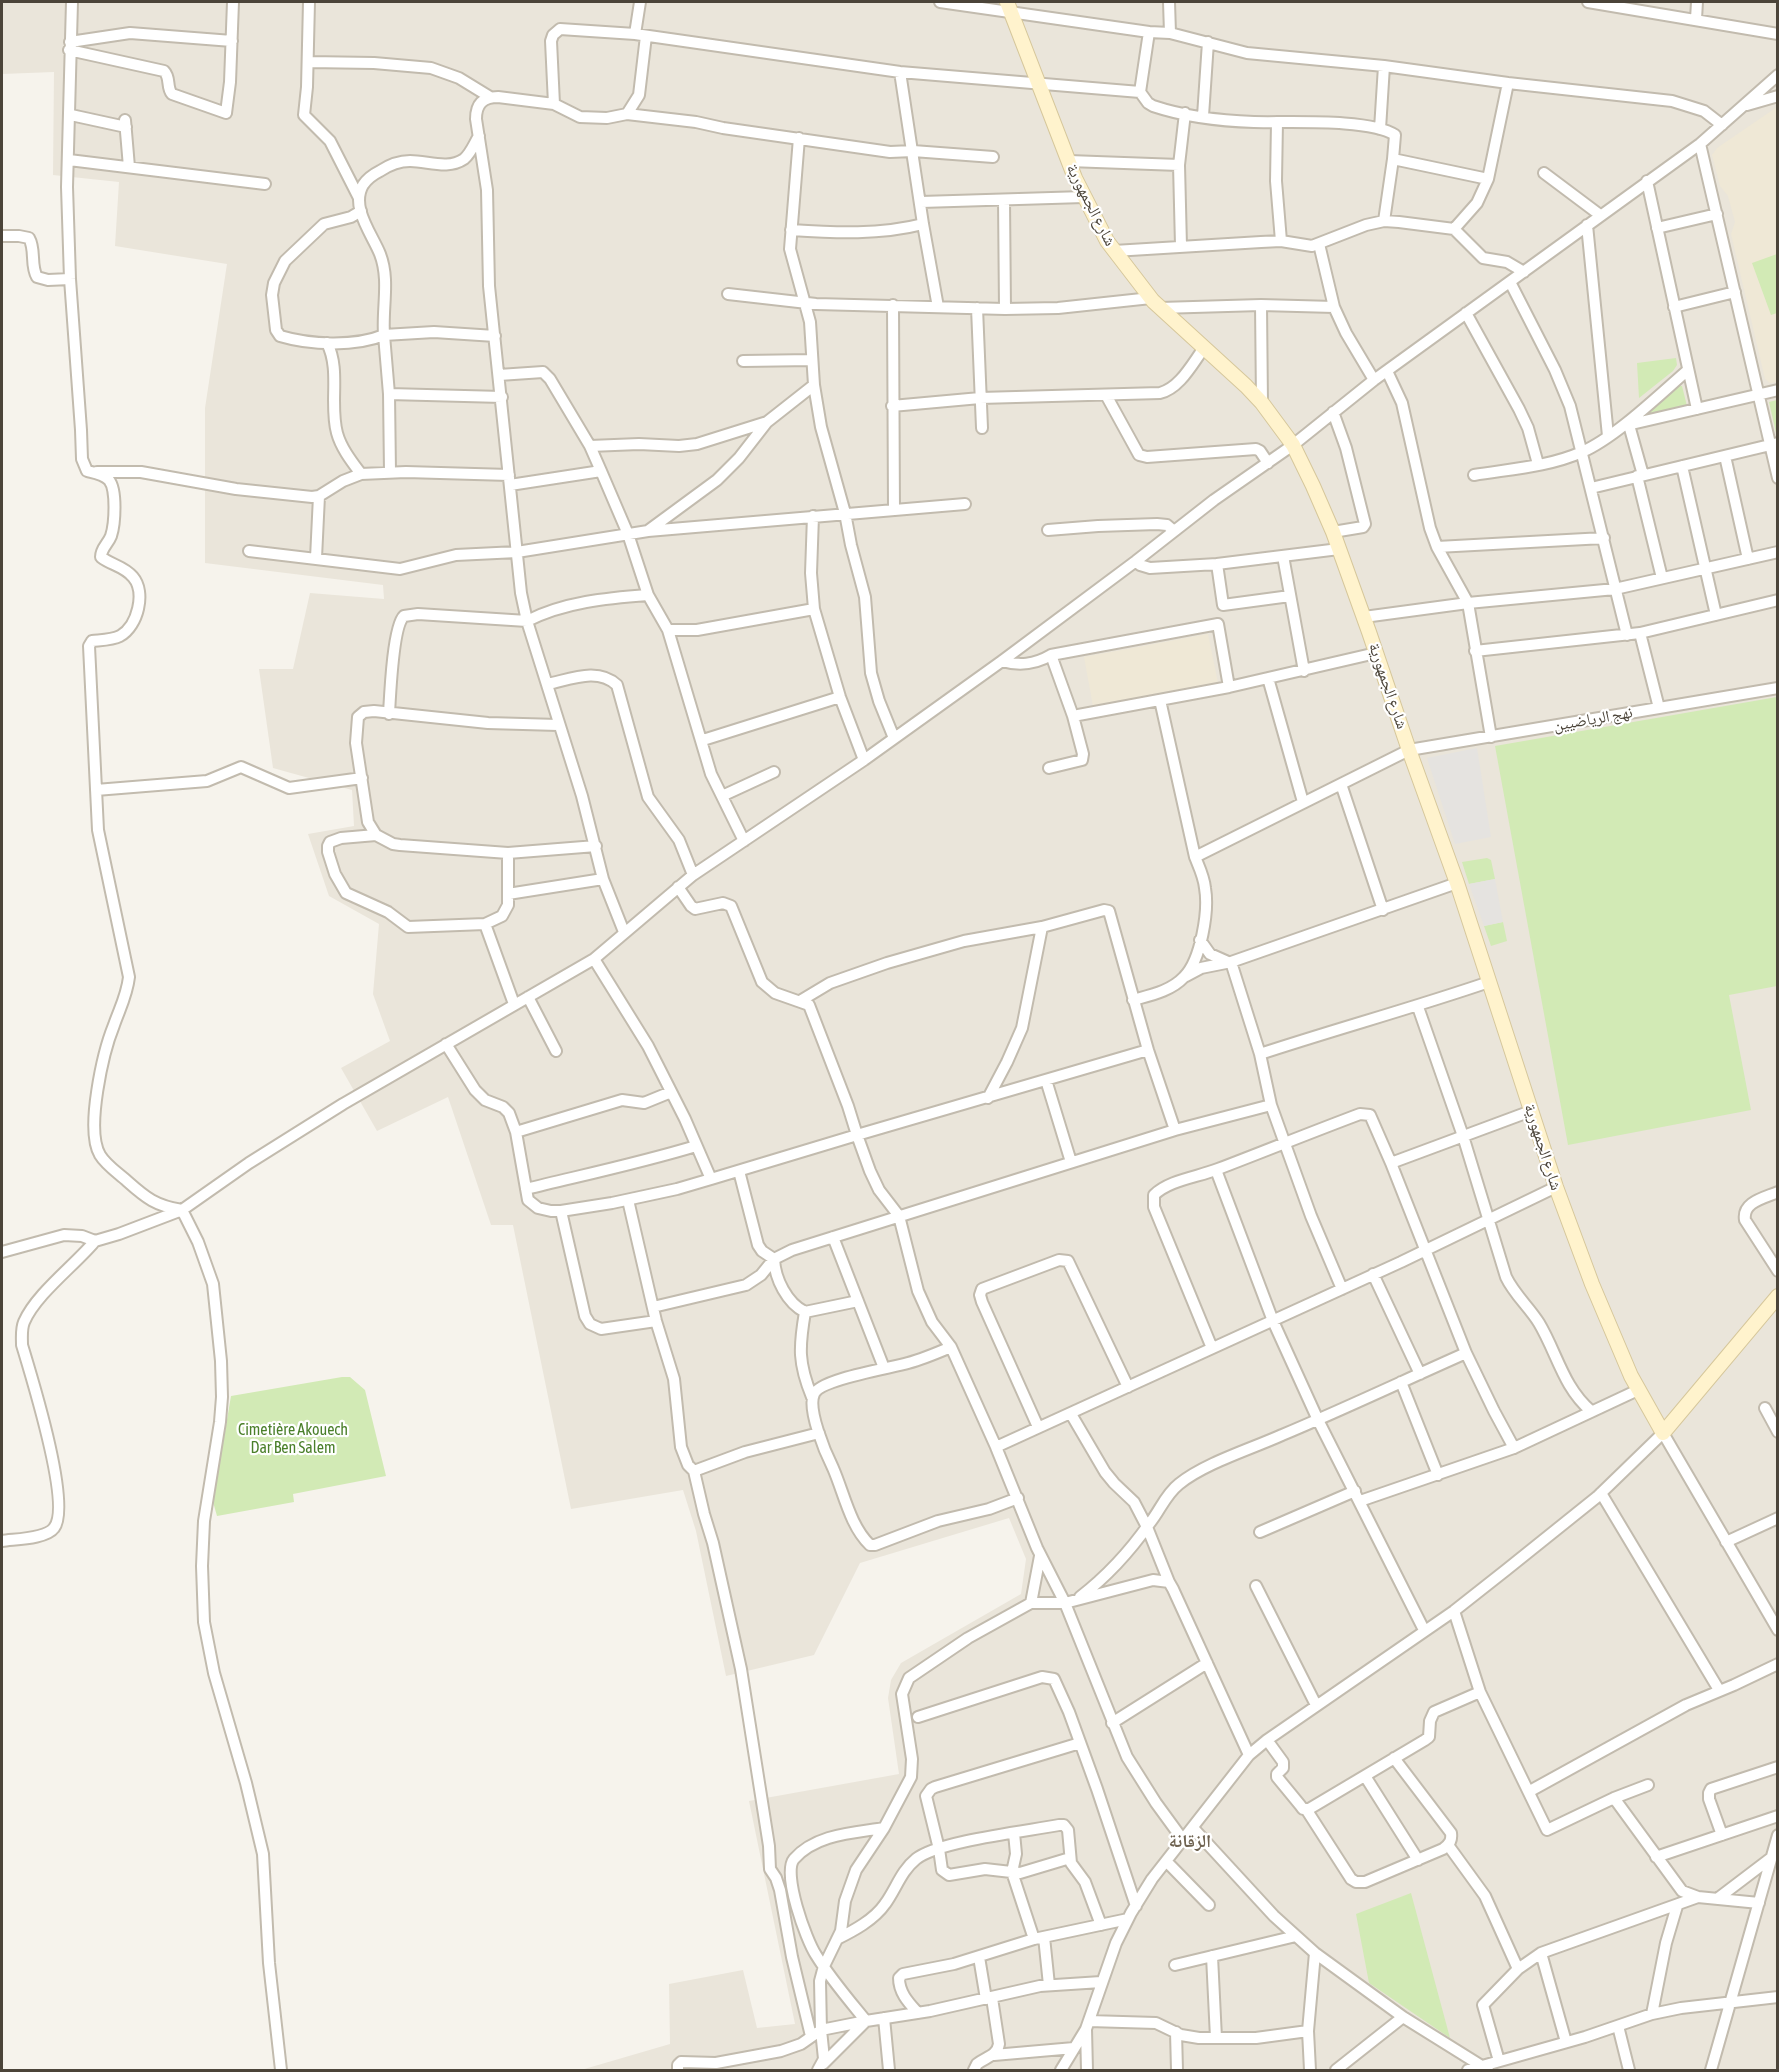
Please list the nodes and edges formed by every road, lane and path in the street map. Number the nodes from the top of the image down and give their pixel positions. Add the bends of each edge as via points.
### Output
1 (72, 2) edge
2 (233, 2) edge
3 (309, 2) edge
4 (640, 2) edge
5 (940, 2) edge
6 (1169, 2) edge
7 (1588, 2) edge
8 (1697, 2) edge
9 (1009, 7) edge
10 (1696, 19) junction
11 (1149, 32) junction
12 (1170, 33) junction
13 (1778, 34) edge
14 (641, 35) junction
15 (232, 41) junction
16 (1208, 42) junction
17 (70, 46) junction
18 (309, 62) junction
19 (1384, 66) junction
20 (900, 72) junction
21 (1778, 75) edge
22 (1040, 83) junction
23 (1508, 83) junction
24 (1140, 92) junction
25 (1778, 96) edge
26 (490, 98) junction
27 (554, 104) junction
28 (1744, 106) junction
29 (1185, 112) junction
30 (627, 114) junction
31 (71, 115) junction
32 (1203, 116) junction
33 (1277, 122) junction
34 (1722, 125) junction
35 (1380, 129) junction
36 (479, 136) junction
37 (799, 138) junction
38 (1700, 144) junction
39 (913, 152) junction
40 (993, 157) dead end
41 (1393, 159) junction
42 (69, 160) junction
43 (1069, 161) junction
44 (1179, 165) junction
45 (129, 167) junction
46 (1544, 173) dead end
47 (1488, 179) junction
48 (1647, 181) junction
49 (266, 184) dead end
50 (1084, 197) junction
51 (359, 198) junction
52 (1005, 200) junction
53 (921, 202) junction
54 (361, 211) junction
55 (1717, 214) junction
56 (1600, 215) junction
57 (1384, 221) junction
58 (923, 224) junction
59 (1587, 225) junction
60 (1657, 228) junction
61 (1454, 229) junction
62 (791, 230) junction
63 (2, 236) edge
64 (1281, 241) junction
65 (1319, 244) junction
66 (1181, 246) junction
67 (1114, 251) junction
68 (1524, 272) junction
69 (70, 279) junction
70 (1510, 282) junction
71 (1735, 292) junction
72 (728, 294) dead end
73 (805, 303) junction
74 (1155, 303) junction
75 (893, 305) junction
76 (1261, 305) junction
77 (938, 307) junction
78 (1334, 307) junction
79 (1674, 307) junction
80 (977, 308) junction
81 (1005, 309) junction
82 (1466, 313) junction
83 (384, 335) junction
84 (495, 336) junction
85 (327, 343) junction
86 (1204, 348) junction
87 (812, 360) junction
88 (743, 361) dead end
89 (1688, 370) junction
90 (1387, 371) junction
91 (500, 375) junction
92 (1374, 380) junction
93 (814, 385) junction
94 (1778, 390) edge
95 (389, 394) junction
96 (1758, 394) junction
97 (1106, 395) junction
98 (502, 397) junction
99 (980, 398) junction
100 (1262, 403) junction
101 (892, 406) junction
102 (1697, 409) junction
103 (1334, 412) junction
104 (767, 422) junction
105 (1624, 426) junction
106 (982, 428) dead end
107 (1608, 436) junction
108 (1774, 444) edge
109 (1293, 445) junction
110 (590, 446) junction
111 (1582, 452) junction
112 (1725, 456) junction
113 (1268, 462) junction
114 (1538, 464) junction
115 (1682, 466) junction
116 (602, 471) junction
117 (95, 472) junction
118 (390, 472) junction
119 (361, 474) junction
120 (1474, 475) dead end
121 (1640, 476) junction
122 (1778, 478) edge
123 (509, 480) junction
124 (1592, 488) junction
125 (319, 496) junction
126 (965, 504) dead end
127 (894, 510) junction
128 (845, 513) junction
129 (813, 516) junction
130 (1048, 530) dead end
131 (648, 531) junction
132 (1174, 531) junction
133 (1333, 532) junction
134 (628, 534) junction
135 (1604, 538) junction
136 (1437, 547) junction
137 (1339, 549) junction
138 (249, 550) dead end
139 (517, 552) junction
140 (1778, 552) edge
141 (1283, 556) junction
142 (316, 558) junction
143 (1748, 559) junction
144 (1136, 561) junction
145 (1217, 564) junction
146 (1705, 569) junction
147 (1662, 578) junction
148 (1615, 589) junction
149 (648, 595) junction
150 (1290, 596) junction
151 (1778, 600) edge
152 (1468, 603) junction
153 (1223, 605) junction
154 (814, 609) junction
155 (1716, 615) junction
156 (1364, 617) junction
157 (526, 621) junction
158 (1218, 624) junction
159 (668, 630) junction
160 (1640, 633) junction
161 (1627, 634) junction
162 (1475, 651) junction
163 (1376, 653) junction
164 (1051, 655) junction
165 (1002, 661) junction
166 (1304, 671) junction
167 (1268, 678) junction
168 (548, 684) junction
169 (1229, 687) junction
170 (1778, 688) edge
171 (840, 697) junction
172 (1160, 700) junction
173 (1659, 708) junction
174 (389, 714) junction
175 (1073, 716) junction
176 (558, 725) junction
177 (1491, 737) junction
178 (894, 738) junction
179 (703, 740) junction
180 (1409, 750) junction
181 (864, 760) junction
182 (1049, 768) dead end
183 (774, 772) dead end
184 (362, 778) junction
185 (1341, 784) junction
186 (96, 790) junction
187 (722, 796) junction
188 (1303, 802) junction
189 (376, 835) junction
190 (744, 841) junction
191 (596, 846) junction
192 (508, 853) junction
193 (1195, 857) junction
194 (693, 875) junction
195 (603, 879) junction
196 (1457, 883) junction
197 (678, 887) junction
198 (508, 894) junction
199 (1383, 910) junction
200 (485, 924) junction
201 (1042, 927) junction
202 (624, 932) junction
203 (1200, 940) junction
204 (594, 959) junction
205 (1231, 962) junction
206 (1184, 978) junction
207 (1489, 982) junction
208 (528, 997) junction
209 (1133, 1000) junction
210 (800, 1001) junction
211 (514, 1004) junction
212 (1418, 1006) junction
213 (446, 1044) junction
214 (1148, 1050) junction
215 (556, 1051) dead end
216 (1260, 1054) junction
217 (1046, 1080) junction
218 (671, 1092) junction
219 (988, 1098) junction
220 (1270, 1105) junction
221 (1531, 1111) junction
222 (1174, 1130) junction
223 (516, 1132) junction
224 (857, 1135) junction
225 (1463, 1136) junction
226 (1284, 1143) junction
227 (696, 1146) junction
228 (1071, 1162) junction
229 (1391, 1162) junction
230 (1216, 1170) junction
231 (739, 1171) junction
232 (711, 1179) junction
233 (1556, 1187) junction
234 (526, 1189) junction
235 (1778, 1192) edge
236 (628, 1200) junction
237 (182, 1210) junction
238 (561, 1211) junction
239 (899, 1216) junction
240 (1490, 1220) junction
241 (833, 1237) junction
242 (95, 1241) junction
243 (1427, 1250) junction
244 (2, 1252) edge
245 (774, 1259) junction
246 (1778, 1271) edge
247 (1373, 1274) junction
248 (1342, 1288) junction
249 (1778, 1296) edge
250 (858, 1301) junction
251 (653, 1307) junction
252 (805, 1312) junction
253 (656, 1321) junction
254 (1273, 1321) junction
255 (951, 1347) junction
256 (1212, 1348) junction
257 (1466, 1353) junction
258 (884, 1368) junction
259 (1420, 1374) junction
260 (1401, 1382) junction
261 (1128, 1387) junction
262 (1638, 1390) junction
263 (812, 1397) junction
264 (1647, 1405) junction
265 (1684, 1408) junction
266 (1765, 1408) dead end
267 (1591, 1411) junction
268 (1071, 1414) junction
269 (1318, 1420) junction
270 (1038, 1427) junction
271 (1664, 1432) junction
272 (1778, 1432) edge
273 (819, 1433) junction
274 (996, 1447) junction
275 (1514, 1448) junction
276 (694, 1472) junction
277 (1438, 1475) junction
278 (1601, 1492) junction
279 (1358, 1496) junction
280 (1018, 1498) junction
281 (1778, 1518) edge
282 (1147, 1527) junction
283 (1260, 1532) dead end
284 (2, 1541) edge
285 (1725, 1542) junction
286 (1041, 1556) junction
287 (1169, 1582) junction
288 (1256, 1586) dead end
289 (1070, 1601) junction
290 (1031, 1603) junction
291 (1454, 1611) junction
292 (1424, 1630) junction
293 (1778, 1630) edge
294 (1207, 1664) junction
295 (1778, 1664) edge
296 (1719, 1690) junction
297 (1480, 1692) junction
298 (1316, 1705) junction
299 (918, 1718) dead end
300 (1112, 1723) junction
301 (1266, 1740) junction
302 (1080, 1743) junction
303 (1249, 1755) junction
304 (1394, 1758) junction
305 (1778, 1767) edge
306 (1365, 1776) junction
307 (1648, 1785) dead end
308 (1530, 1791) junction
309 (1614, 1798) junction
310 (1306, 1809) junction
311 (1778, 1816) edge
312 (884, 1828) junction
313 (1193, 1828) junction
314 (1014, 1833) junction
315 (1722, 1835) junction
316 (1778, 1835) edge
317 (1183, 1840) junction
318 (1448, 1845) junction
319 (939, 1849) junction
320 (1656, 1857) junction
321 (1070, 1858) junction
322 (1771, 1858) junction
323 (1418, 1860) junction
324 (1166, 1861) junction
325 (1012, 1872) junction
326 (1698, 1897) junction
327 (1717, 1899) junction
328 (1759, 1903) junction
329 (1209, 1905) dead end
330 (1136, 1906) junction
331 (1677, 1906) junction
332 (1128, 1918) junction
333 (1101, 1925) junction
334 (1296, 1936) junction
335 (1039, 1938) junction
336 (837, 1940) junction
337 (1315, 1953) junction
338 (1541, 1953) junction
339 (1212, 1956) junction
340 (979, 1957) junction
341 (1175, 1965) dead end
342 (824, 1966) junction
343 (1518, 1969) junction
344 (1101, 1982) junction
345 (1049, 1985) junction
346 (1778, 1997) edge
347 (989, 1999) junction
348 (1730, 2003) junction
349 (918, 2013) junction
350 (1652, 2014) junction
351 (1403, 2017) junction
352 (884, 2018) junction
353 (866, 2021) junction
354 (1087, 2025) junction
355 (1618, 2026) junction
356 (1308, 2031) junction
357 (1176, 2032) junction
358 (816, 2033) junction
359 (1216, 2038) junction
360 (1566, 2042) junction
361 (1074, 2048) junction
362 (994, 2055) junction
363 (744, 2058) junction
364 (1499, 2061) junction
365 (820, 2067) edge
366 (1484, 2068) edge
367 (281, 2070) edge
368 (678, 2070) edge
369 (741, 2070) edge
370 (889, 2070) edge
371 (975, 2070) edge
372 (1061, 2070) edge
373 (1087, 2070) edge
374 (1177, 2070) edge
375 (1310, 2070) edge
376 (1336, 2070) edge
377 (1468, 2070) edge
378 (1629, 2070) edge
379 (1711, 2070) edge

1 - 17 street
2 - 15 street
3 - 18 street
4 - 14 street
5 - 9 street
6 - 12 street
7 - 10 street
8 - 10 street
9 - 11 street
9 - 22 main road, شارع الجمهورية
10 - 13 street
11 - 12 street
11 - 24 street
12 - 16 street
14 - 20 street
14 - 27 street via 556,31 551,47
14 - 30 street via 639,95
15 - 17 street via 130,33
15 - 17 street via 226,113 172,94 164,71
16 - 19 street via 1247,53
16 - 32 street
17 - 31 street
18 - 26 street via 431,68 459,78
18 - 51 street via 304,115 330,141
19 - 23 street
19 - 35 street
20 - 22 street
20 - 39 street
21 - 28 street
22 - 24 street
22 - 43 main road, شارع الجمهورية
23 - 34 street via 1672,101 1704,111
23 - 47 street
24 - 29 street via 1154,106
25 - 28 street
26 - 27 street
26 - 36 street via 476,110
27 - 30 street via 580,117
28 - 34 street
29 - 32 street
29 - 44 street
30 - 37 street
31 - 42 street
31 - 45 street via 125,124
32 - 33 street
33 - 35 street
33 - 64 street
34 - 38 street
35 - 41 street via 1395,135
36 - 51 street via 469,154 454,163 392,164 364,183
36 - 84 street via 487,190 489,286
37 - 39 street
37 - 62 street
38 - 48 street
38 - 55 street
39 - 40 street
39 - 53 street
41 - 47 street
41 - 57 street
42 - 45 street
42 - 69 street
43 - 44 street
43 - 50 main road, شارع الجمهورية
44 - 66 street
45 - 49 street
46 - 56 street
47 - 61 street via 1477,203
48 - 56 street
48 - 60 street
50 - 52 street
50 - 67 main road, شارع الجمهورية
51 - 54 street
52 - 53 street
52 - 81 street
53 - 58 street
54 - 83 street via 385,271
54 - 85 street via 328,222 314,232 285,261 273,288 275,325 280,336
55 - 60 street
55 - 71 street
56 - 59 street
57 - 61 street
57 - 65 street
58 - 62 street via 874,232
58 - 77 street
59 - 68 street
59 - 107 street
60 - 79 street
61 - 68 street via 1483,258 1507,262
62 - 73 street via 790,249
63 - 69 street via 29,238 37,277
64 - 65 street via 1305,246
64 - 66 street
65 - 78 street
66 - 67 street
67 - 74 main road, شارع الجمهورية
68 - 70 street
69 - 117 street via 81,454 86,469
70 - 82 street
70 - 111 street via 1563,386
71 - 79 street
71 - 96 street
72 - 73 street
73 - 75 street
73 - 87 street
74 - 76 street
74 - 81 street
74 - 86 main road, شارع الجمهورية
75 - 77 street
75 - 101 street
76 - 78 street
76 - 100 street
77 - 80 street
78 - 92 street
79 - 89 street
80 - 81 street
80 - 99 street
82 - 90 street
82 - 114 street via 1519,409
83 - 84 street via 434,332
83 - 85 street via 367,341
83 - 95 street
84 - 91 street
85 - 119 street via 334,359 336,432
86 - 97 street via 1169,391
86 - 100 main road, شارع الجمهورية
87 - 88 street
87 - 93 street
89 - 102 street
89 - 105 street
90 - 92 street
90 - 136 street via 1402,404
91 - 98 street
91 - 110 street via 543,372
92 - 103 street
93 - 104 street
93 - 128 street via 821,427
94 - 96 street
95 - 98 street
95 - 118 street
96 - 102 street
96 - 108 street
97 - 99 street
97 - 113 street via 1139,455 1256,449
98 - 123 street
99 - 101 street
99 - 106 street
100 - 109 main road, شارع الجمهورية
101 - 127 street
102 - 105 street
103 - 109 street
103 - 133 street via 1365,524
104 - 110 street via 697,444
104 - 131 street via 740,458 717,480
105 - 107 street
105 - 121 street
107 - 111 street
108 - 112 street
108 - 122 street
109 - 113 street
109 - 133 main road, شارع الجمهورية
110 - 116 street
111 - 114 street
111 - 124 street
112 - 115 street
112 - 143 street
113 - 132 street
114 - 120 street
115 - 121 street
115 - 146 street
116 - 123 street
116 - 134 street
117 - 125 street via 141,472 236,489
117 - 186 street via 111,483 113,495 112,534 101,557 134,578 138,603 127,630 120,636 92,641 89,646
118 - 119 street
118 - 123 street
119 - 125 street
121 - 124 street
121 - 147 street
123 - 139 street
124 - 135 street
125 - 142 street
126 - 127 street
127 - 128 street
128 - 129 street
128 - 178 street via 865,597 871,673
129 - 131 street
129 - 154 street
130 - 132 street via 1157,524
131 - 134 street
132 - 144 street
133 - 137 main road, شارع الجمهورية
134 - 139 street
134 - 149 street
135 - 136 street
135 - 148 street
136 - 152 street
137 - 141 street
137 - 156 main road, شارع الجمهورية
138 - 142 street
139 - 142 street via 456,555 400,569
139 - 157 street
140 - 143 street
141 - 145 street
141 - 150 street
143 - 146 street
144 - 145 street via 1150,567
144 - 165 street
145 - 153 street
146 - 147 street
146 - 155 street
147 - 148 street
148 - 152 street
148 - 161 street
149 - 157 street via 603,598
149 - 159 street
150 - 153 street
150 - 166 street
151 - 155 street
152 - 156 street
152 - 162 street
153 - 158 street via 1218,612
154 - 159 street via 697,630
154 - 171 street
155 - 160 street
156 - 163 main road, شارع الجمهورية
157 - 168 street
157 - 174 street via 418,614 402,617 393,661
158 - 164 street
158 - 169 street
159 - 179 street
160 - 161 street
160 - 173 street
161 - 162 street
162 - 177 street
163 - 166 street
163 - 180 main road, شارع الجمهورية
164 - 165 street via 1029,664
164 - 175 street
165 - 178 street
166 - 167 street
167 - 169 street
167 - 188 street
168 - 176 street
168 - 194 street via 595,674 617,685 648,797 679,840
169 - 172 street
170 - 173 street, نهج الرياضيين
171 - 179 street
171 - 181 street
172 - 175 street
172 - 193 street
173 - 177 street, نهج الرياضيين
174 - 176 street
174 - 184 street via 364,712 358,717 356,743
175 - 182 street via 1083,757
176 - 191 street
177 - 180 street, نهج الرياضيين
178 - 181 street
179 - 187 street via 711,774
180 - 185 street, نهج الرياضيين
180 - 196 main road, شارع الجمهورية
181 - 190 street
183 - 187 street
184 - 186 street via 289,788 241,767 207,781
184 - 189 street via 368,822
185 - 188 street, نهج الرياضيين
185 - 199 street
186 - 237 street via 98,830 129,977 104,1058 96,1102 97,1147 107,1163 152,1202
187 - 190 street
188 - 193 street, نهج الرياضيين
189 - 192 street via 400,845
189 - 200 street via 330,842 328,852 346,893 388,912 408,927
190 - 194 street
191 - 192 street
191 - 195 street
192 - 198 street
193 - 203 street via 1206,890
194 - 197 street
195 - 198 street
195 - 202 street
196 - 199 street
196 - 207 main road, شارع الجمهورية
197 - 202 street
197 - 210 street via 695,909 723,903 731,906 762,982 775,993
198 - 200 street via 504,914
199 - 205 street
200 - 211 street
201 - 209 street via 1109,911
201 - 210 street via 964,941 887,963 830,983
201 - 219 street via 1022,1028
202 - 204 street
203 - 205 street via 1210,954
203 - 206 street
204 - 208 street
204 - 218 street via 648,1046
205 - 206 street via 1201,968
205 - 216 street
206 - 209 street via 1159,993
207 - 212 street
207 - 221 main road, شارع الجمهورية
208 - 211 street
208 - 215 street
209 - 214 street
210 - 224 street via 811,1008
211 - 213 street
212 - 216 street
212 - 225 street
213 - 223 street via 475,1090 485,1100 506,1109
213 - 237 street via 249,1162
214 - 217 street
214 - 222 street
216 - 220 street
217 - 219 street
217 - 228 street
218 - 223 street via 644,1103 621,1100
218 - 227 street
219 - 224 street
220 - 222 street
220 - 226 street
221 - 225 street
221 - 233 main road, شارع الجمهورية
222 - 228 street
223 - 234 street
224 - 231 street
224 - 239 street via 874,1180
225 - 229 street
225 - 240 street
226 - 229 street via 1365,1114 1373,1119
226 - 230 street
226 - 248 street
227 - 232 street
227 - 234 street
228 - 239 street
229 - 243 street
230 - 254 street
230 - 256 street via 1159,1191 1153,1200
231 - 232 street
231 - 245 street via 758,1245
232 - 236 street
233 - 240 street
233 - 262 main road, شارع الجمهورية
234 - 238 street via 531,1205
235 - 246 street via 1750,1204 1744,1213
236 - 238 street
236 - 251 street
237 - 242 street
237 - 367 street via 213,1284 221,1361 220,1422 204,1521 204,1622 263,1854 268,1963
238 - 253 street via 590,1324 601,1329
239 - 241 street
239 - 255 street via 918,1291
240 - 243 street
240 - 267 street via 1510,1285 1540,1326 1573,1392
241 - 245 street
241 - 250 street
242 - 244 street via 64,1235
242 - 284 street via 39,1301 23,1323 21,1334 54,1470 56,1524 44,1535
243 - 247 street
243 - 257 street
245 - 251 street via 746,1285
245 - 252 street via 779,1283
247 - 248 street
247 - 259 street
248 - 254 street
249 - 265 main road
250 - 252 street
250 - 258 street
251 - 253 street
252 - 263 street via 800,1363
253 - 276 street via 677,1391 681,1447
254 - 256 street
254 - 269 street
255 - 258 street
255 - 274 street
256 - 261 street
257 - 259 street
257 - 275 street
258 - 263 street via 821,1386
259 - 260 street
260 - 269 street
260 - 277 street
261 - 268 street
261 - 270 street via 1068,1261 1059,1260 982,1289 982,1302
262 - 264 main road, شارع الجمهورية
262 - 267 street
263 - 273 street
264 - 265 main road via 1671,1413
264 - 271 main road, شارع الجمهورية
265 - 271 main road
266 - 272 street
267 - 275 street
268 - 270 street
268 - 282 street via 1105,1472 1134,1502
269 - 279 street
269 - 282 street via 1197,1472 1166,1497
270 - 274 street
271 - 278 street
271 - 285 street
273 - 276 street via 745,1452
273 - 280 street via 852,1515 870,1545
274 - 280 street
275 - 277 street
276 - 358 street via 741,1669 770,1869 780,1890 792,1957
277 - 279 street
278 - 291 street
278 - 296 street
279 - 283 street
279 - 292 street
280 - 286 street
281 - 285 street
282 - 287 street
282 - 289 street via 1098,1583
285 - 293 street
286 - 289 street
286 - 290 street
287 - 289 street via 1154,1580
287 - 294 street
288 - 298 street
289 - 290 street
289 - 300 street
290 - 312 street via 968,1638 909,1678 902,1695 911,1777
291 - 292 street
291 - 297 street
292 - 298 street
294 - 300 street
294 - 303 street
295 - 296 street
296 - 308 street via 1660,1718
297 - 304 street via 1434,1712 1429,1737
297 - 308 street
298 - 301 street
299 - 302 street via 1049,1677 1057,1682
300 - 317 street via 1140,1780
301 - 303 street
301 - 310 street via 1283,1762 1277,1777
302 - 319 street via 931,1789 926,1796
302 - 330 street
303 - 313 street
304 - 306 street
304 - 318 street via 1447,1825 1451,1833
305 - 315 street via 1711,1789 1709,1798
306 - 310 street
306 - 323 street
307 - 309 street
308 - 309 street via 1547,1830
309 - 320 street
310 - 323 street via 1356,1882 1365,1882
311 - 315 street
312 - 336 street via 856,1870 842,1910 843,1925
312 - 342 street via 815,1842 790,1864 808,1941
313 - 317 street
313 - 334 street
314 - 319 street
314 - 321 street via 1064,1825 1068,1830
314 - 325 street via 1016,1854
315 - 320 street
316 - 322 street
317 - 324 street
318 - 323 street
318 - 343 street via 1485,1896
319 - 325 street via 942,1870 949,1875 985,1869
319 - 336 street via 916,1859 884,1906
320 - 326 street via 1682,1892
321 - 325 street via 1029,1871
321 - 333 street via 1085,1882
322 - 327 street
322 - 328 street
324 - 329 street
324 - 330 street
325 - 335 street
326 - 327 street
326 - 331 street
327 - 328 street
328 - 348 street
330 - 332 street
331 - 338 street
331 - 350 street
332 - 333 street
332 - 344 street
333 - 335 street
334 - 337 street
334 - 339 street
335 - 340 street
335 - 345 street
336 - 342 street
337 - 351 street
337 - 356 street
338 - 343 street
338 - 360 street
339 - 341 street
339 - 359 street
340 - 347 street
340 - 349 street via 903,1974 899,1986
342 - 353 street
342 - 358 street
343 - 364 street via 1483,2005
344 - 345 street
344 - 354 street
345 - 347 street
346 - 348 street
347 - 349 street
347 - 362 street via 999,2044
348 - 350 street
348 - 379 street
349 - 352 street
350 - 355 street
351 - 366 street
351 - 376 street
352 - 353 street
352 - 370 street
353 - 358 street
353 - 365 street
354 - 357 street via 1156,2023
354 - 361 street
354 - 373 street
355 - 360 street
355 - 378 street
356 - 359 street via 1256,2038
356 - 375 street
357 - 359 street via 1189,2037
357 - 374 street
358 - 363 street via 793,2048
358 - 365 street
360 - 364 street
361 - 362 street
361 - 372 street
362 - 371 street via 977,2064
363 - 368 street via 681,2062
363 - 369 street
364 - 366 street
366 - 377 street

